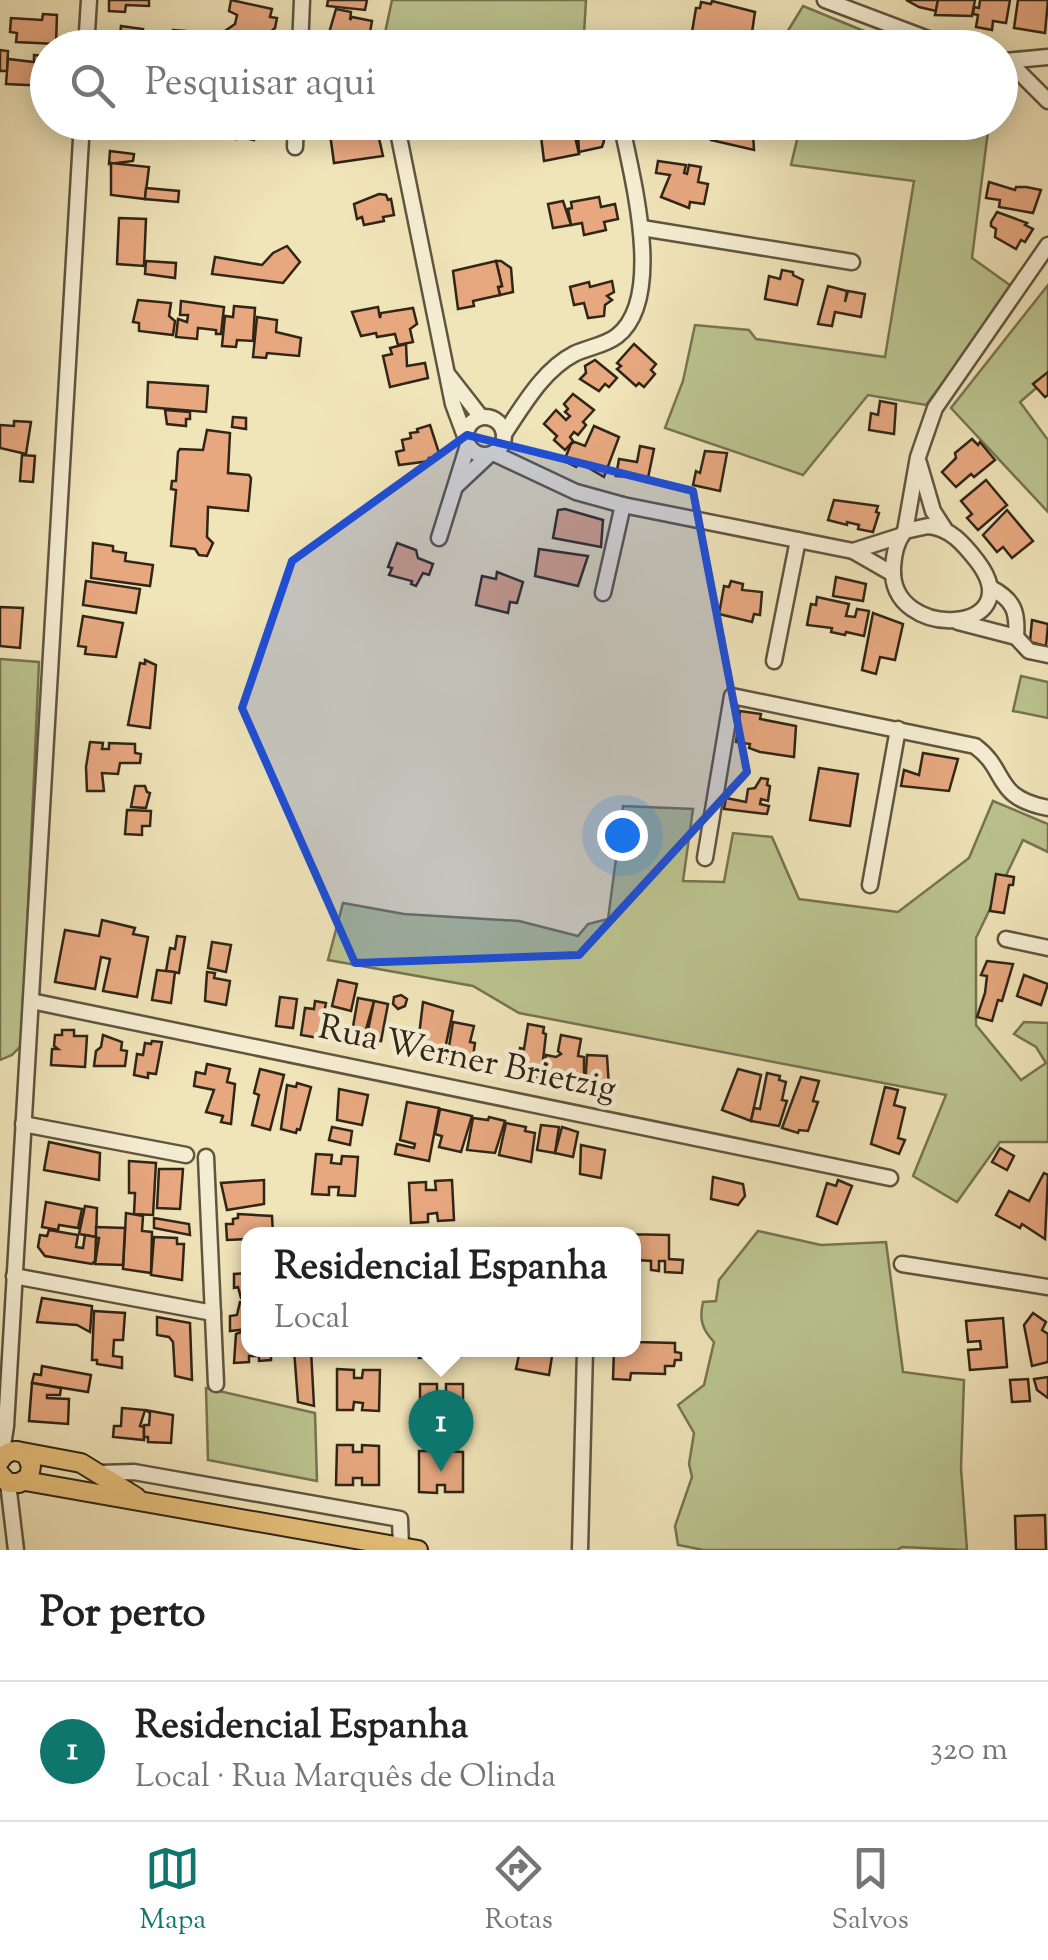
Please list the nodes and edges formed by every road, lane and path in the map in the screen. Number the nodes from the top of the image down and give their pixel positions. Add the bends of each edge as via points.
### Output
1 (89, 0) edge
2 (302, 0) edge
3 (824, 0) edge
4 (844, 0) edge
5 (869, 15) junction
6 (87, 30) edge
7 (301, 30) edge
8 (907, 30) edge
9 (1048, 57) edge
10 (1018, 60) edge
11 (1018, 73) edge
12 (1048, 101) edge
13 (81, 140) edge
14 (295, 140) edge
15 (400, 140) edge
16 (625, 140) edge
17 (294, 147) dead end
18 (642, 228) junction
19 (1048, 245) edge
20 (852, 262) dead end
21 (449, 376) junction
22 (528, 398) junction
23 (488, 418) junction
24 (504, 437) junction
25 (467, 442) junction
26 (491, 454) junction
27 (918, 457) junction
28 (537, 473) junction
29 (452, 490) junction
30 (623, 505) junction
31 (944, 528) junction
32 (902, 534) junction
33 (439, 538) dead end
34 (798, 540) junction
35 (854, 552) junction
36 (893, 574) junction
37 (991, 588) junction
38 (604, 593) dead end
39 (958, 622) junction
40 (1016, 637) junction
41 (1044, 655) edge
42 (774, 662) dead end
43 (898, 730) junction
44 (1048, 808) edge
45 (705, 858) dead end
46 (870, 885) dead end
47 (1006, 939) dead end
48 (1048, 948) edge
49 (31, 1001) junction
50 (23, 1124) junction
51 (186, 1155) dead end
52 (206, 1157) dead end
53 (890, 1178) dead end
54 (902, 1264) dead end
55 (14, 1276) junction
56 (1048, 1288) edge
57 (213, 1313) junction
58 (585, 1357) edge
59 (216, 1384) dead end
60 (6, 1469) edge
61 (100, 1473) junction
62 (77, 1490) junction
63 (145, 1503) junction
64 (409, 1548) edge
65 (16, 1550) edge
66 (580, 1550) edge

1 - 6 street
2 - 7 street
3 - 5 street
4 - 5 street
5 - 8 street
9 - 10 street
11 - 12 street
13 - 49 street
14 - 17 street
15 - 21 street
16 - 18 street
18 - 20 street
18 - 22 street via 640,284 626,326 554,368
19 - 27 street via 935,408
21 - 23 street
21 - 25 street
22 - 23 street
22 - 24 street
23 - 24 street
23 - 25 street via 471,422
24 - 26 street
24 - 28 street
25 - 26 street via 477,453
25 - 29 street
26 - 28 street
26 - 29 street
27 - 31 street
27 - 32 street
28 - 30 street
29 - 33 street
30 - 34 street
30 - 38 street
31 - 32 street
31 - 37 street via 986,572
32 - 35 street
32 - 36 street
34 - 35 street
34 - 42 street
35 - 36 street
36 - 39 street via 899,597 915,611
37 - 39 street via 988,605
37 - 40 street via 1012,603
39 - 40 street
40 - 41 street
43 - 44 street via 976,746 1012,795
43 - 45 street via 732,696
43 - 46 street
47 - 48 street
49 - 50 street
49 - 53 street, Rua Werner Brietzig
50 - 51 street
50 - 55 street
52 - 57 street
54 - 56 street
55 - 57 street
55 - 60 street
57 - 59 street
58 - 66 street
60 - 61 main road via 68,1459
60 - 62 main road
60 - 65 street
61 - 62 main road
61 - 63 main road
61 - 64 street via 134,1472 400,1518
62 - 63 main road
63 - 64 main road

